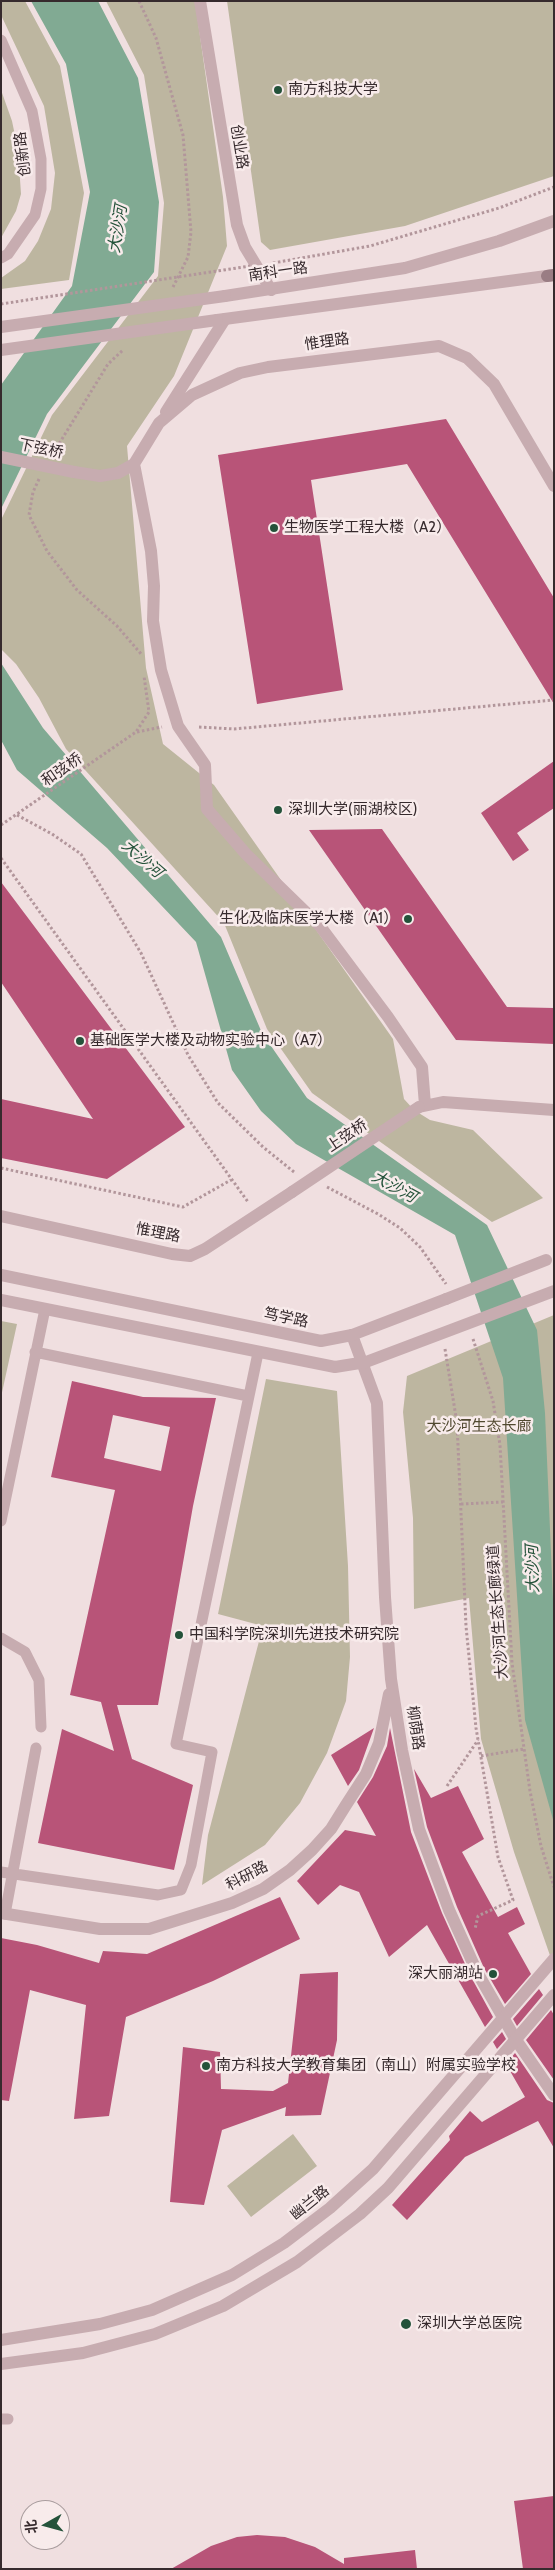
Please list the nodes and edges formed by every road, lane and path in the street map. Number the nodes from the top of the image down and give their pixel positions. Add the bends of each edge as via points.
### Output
1 (139, 1) edge
2 (200, 1) edge
3 (1, 40) edge
4 (554, 187) edge
5 (554, 221) edge
6 (1, 258) edge
7 (272, 263) dead end
8 (250, 266) dead end
9 (551, 275) edge
10 (271, 290) junction
11 (171, 291) dead end
12 (1, 304) edge
13 (221, 320) junction
14 (1, 327) edge
15 (130, 344) dead end
16 (1, 350) edge
17 (159, 423) junction
18 (1, 457) edge
19 (50, 461) dead end
20 (134, 464) junction
21 (41, 476) dead end
22 (554, 486) edge
23 (143, 665) dead end
24 (144, 674) dead end
25 (554, 700) edge
26 (178, 726) junction
27 (136, 732) junction
28 (17, 815) junction
29 (1, 826) edge
30 (1, 858) edge
31 (422, 1106) junction
32 (554, 1110) edge
33 (1, 1168) edge
34 (296, 1173) dead end
35 (231, 1180) junction
36 (318, 1183) dead end
37 (292, 1192) joint
38 (257, 1215) junction
39 (1, 1216) edge
40 (550, 1258) edge
41 (1, 1275) edge
42 (447, 1285) dead end
43 (554, 1291) edge
44 (1, 1300) edge
45 (45, 1309) junction
46 (469, 1329) junction
47 (352, 1335) junction
48 (35, 1352) junction
49 (258, 1353) junction
50 (447, 1360) dead end
51 (363, 1364) junction
52 (248, 1396) junction
53 (503, 1502) junction
54 (461, 1504) junction
55 (1, 1521) edge
56 (1, 1638) edge
57 (391, 1679) junction
58 (41, 1727) dead end
59 (478, 1739) junction
60 (36, 1748) dead end
61 (524, 1749) junction
62 (481, 1756) junction
63 (446, 1786) dead end
64 (7, 1873) edge
65 (554, 1887) edge
66 (3, 1913) edge
67 (470, 1956) junction
68 (551, 1962) edge
69 (554, 1995) edge
70 (504, 2018) junction
71 (516, 2040) junction
72 (554, 2095) edge
73 (1, 2340) edge
74 (1, 2364) edge

1 - 11 path via 156,38 183,135 191,232 188,257
2 - 10 street, 创业路 via 237,225 245,247
3 - 6 lane, 创新路 via 32,111 41,159 41,189 35,215 8,254
4 - 7 path via 499,208 370,246
5 - 10 street, 南科一路 via 499,241 405,268
8 - 12 path, bridge
9 - 13 street
10 - 14 street, 南科一路, bridge
13 - 16 street, bridge
13 - 17 street
15 - 19 path via 108,364
17 - 20 street, 惟理路
17 - 22 street, 惟理路 via 192,395 240,373 439,346 467,358 494,384
18 - 20 street, 下弦桥, bridge via 100,476 118,473
20 - 26 street via 151,551 154,621 161,670
21 - 23 path via 33,492 29,515 47,552 77,590 117,626 142,655
24 - 27 path via 149,712
25 - 26 path via 234,729
26 - 27 path
26 - 31 street via 204,765 207,810 246,854 320,926 422,1067
27 - 28 path, 和弦桥
28 - 29 path, 和弦桥
28 - 34 path via 81,854 141,953 188,1055 218,1103 263,1147
30 - 35 path
31 - 32 street via 442,1102
31 - 37 street, 上弦桥, bridge
33 - 35 path via 183,1207
35 - 38 path
36 - 42 path via 400,1228 420,1247
37 - 38 street, 惟理路
38 - 39 street, 惟理路 via 190,1256
40 - 47 street, 笃学路, bridge
41 - 47 street, 笃学路 via 312,1340
43 - 46 street
44 - 45 street
45 - 48 lane
45 - 49 street
46 - 51 street
46 - 53 path, 大沙河生态长廊绿道 via 493,1401 500,1445
47 - 51 street, 柳荫路
48 - 52 lane
48 - 55 lane
49 - 51 street via 335,1367
49 - 52 lane
50 - 54 path via 457,1423
51 - 57 street, 柳荫路 via 377,1403
52 - 64 lane via 176,1744 212,1752 191,1865 181,1890 158,1896
53 - 54 path
53 - 61 path, 大沙河生态长廊绿道 via 512,1663
54 - 59 path via 466,1626
56 - 58 lane via 25,1652 39,1680
57 - 66 street, 科研路 via 379,1743 361,1782 331,1829 312,1850 262,1889 232,1903 149,1929 100,1929
57 - 67 street, 柳荫路 via 419,1829
59 - 62 path
59 - 63 path
60 - 64 lane
61 - 62 path
61 - 65 path, 大沙河生态长廊绿道 via 542,1846
62 - 67 path via 498,1857 513,1900 478,1916
64 - 66 lane
67 - 70 street, 柳荫路
68 - 70 street, 幽兰路
69 - 71 street
70 - 71 street, 柳荫路
70 - 73 street, 幽兰路 via 373,2169 284,2243 232,2275 152,2310 100,2324
71 - 72 street, 柳荫路
71 - 74 street via 388,2188 327,2240 262,2284 192,2320 155,2334 83,2352

